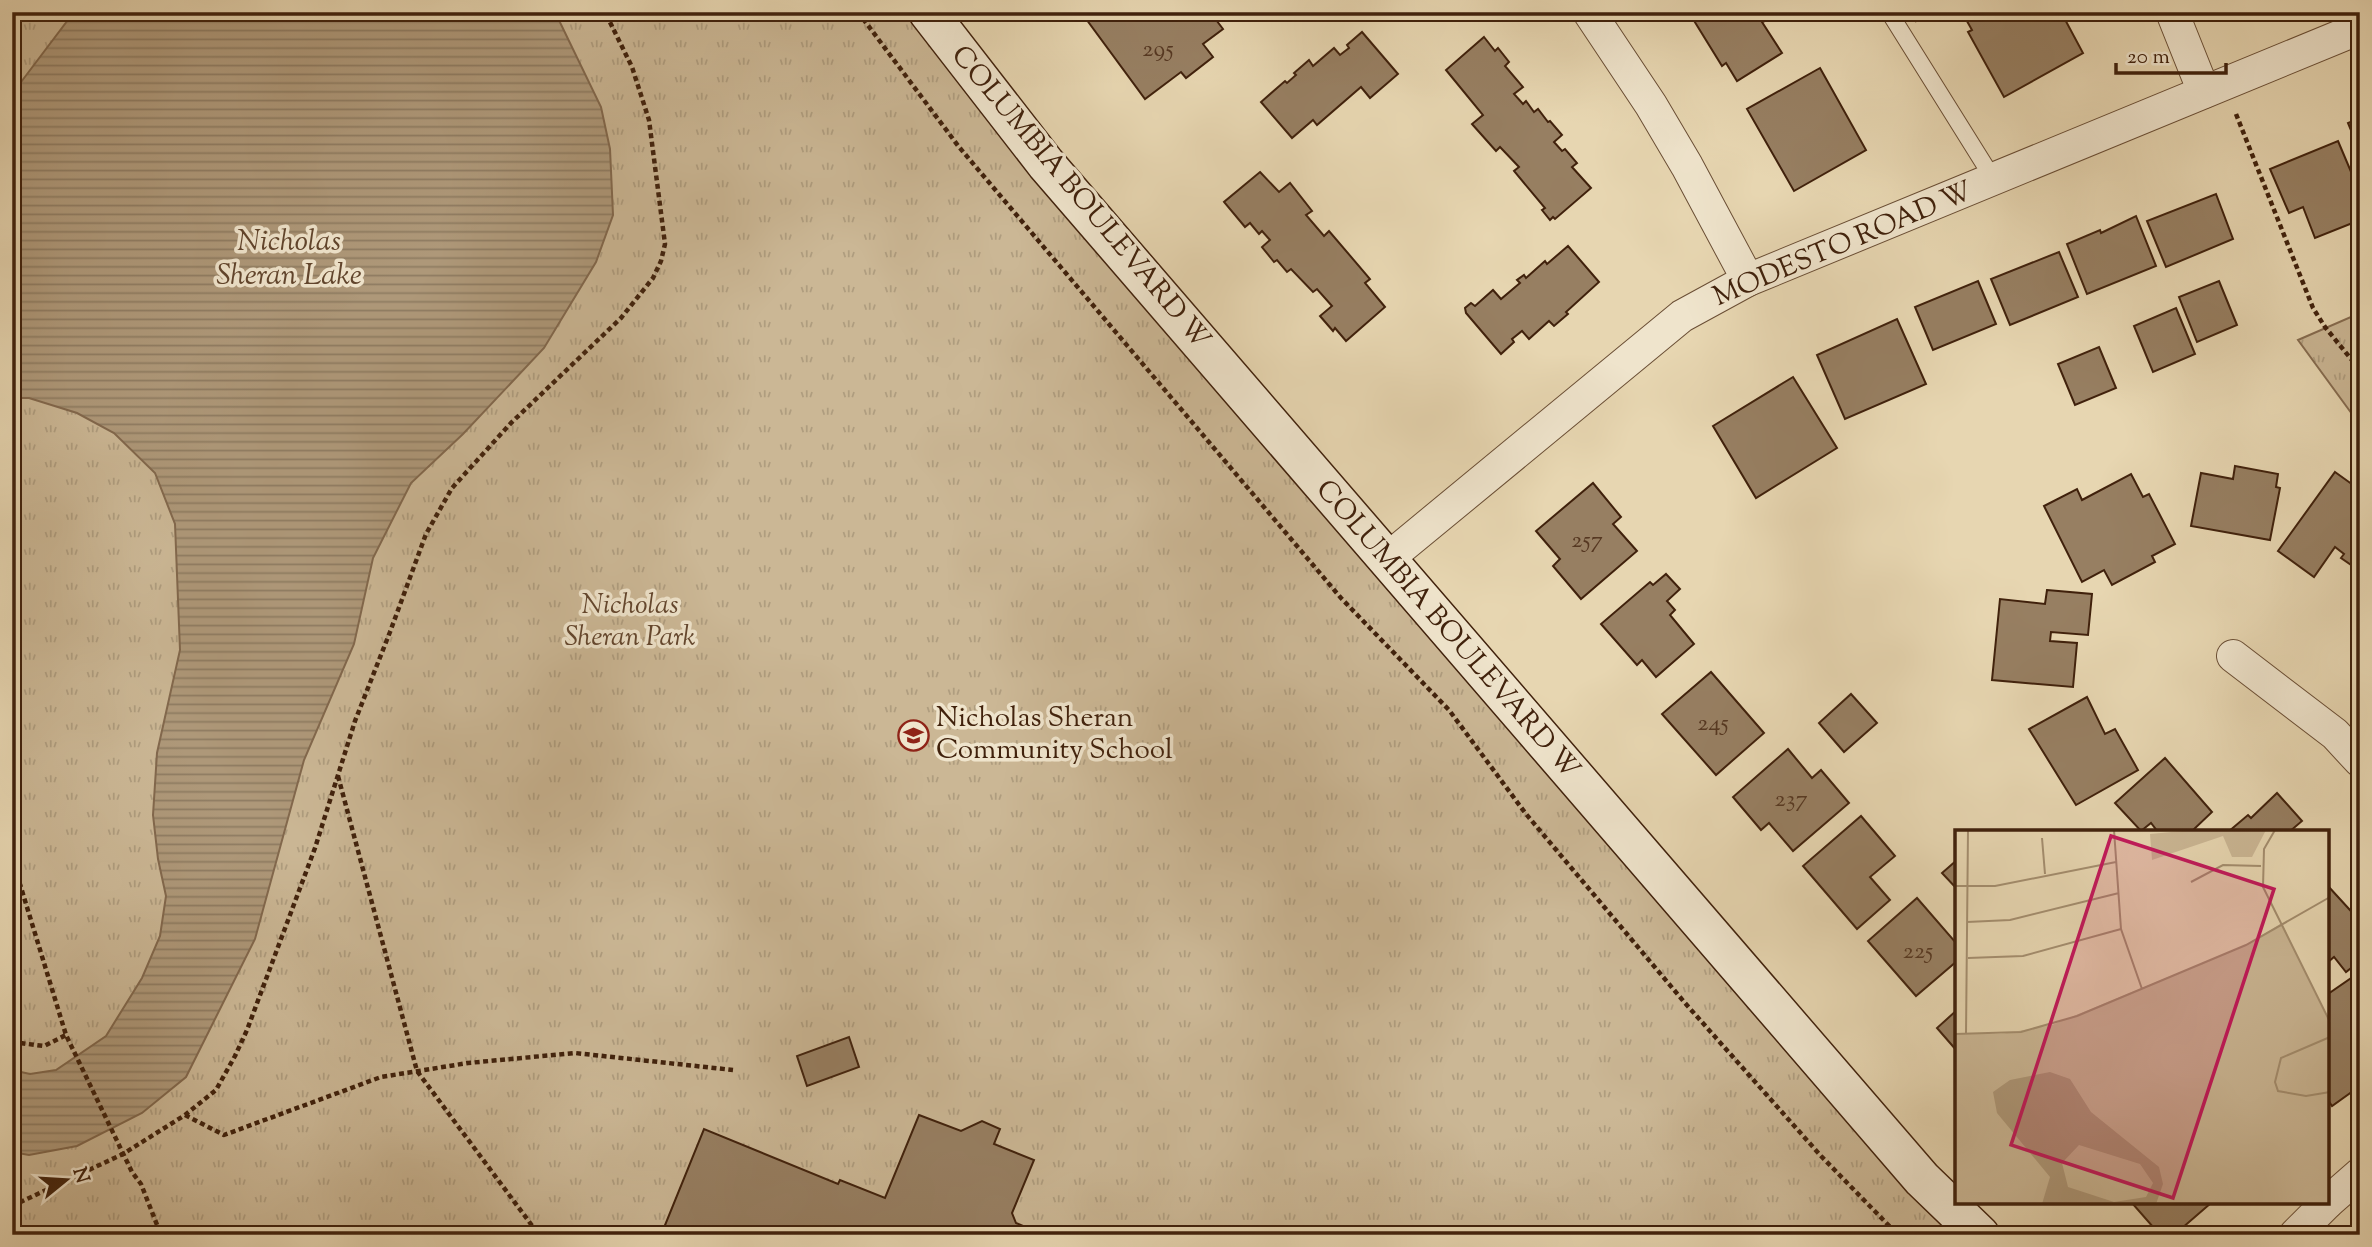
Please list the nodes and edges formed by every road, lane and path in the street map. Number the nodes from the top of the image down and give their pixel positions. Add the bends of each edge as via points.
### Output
1 (20, 12) edge
2 (605, 12) edge
3 (858, 12) edge
4 (928, 12) edge
5 (1589, 12) edge
6 (1889, 12) edge
7 (2172, 12) edge
8 (12, 22) edge
9 (2360, 28) edge
10 (2214, 87) junction
11 (1994, 180) junction
12 (1748, 279) junction
13 (2360, 369) edge
14 (1386, 560) junction
15 (2232, 656) dead end
16 (2360, 761) edge
17 (338, 775) junction
18 (12, 858) edge
19 (66, 1035) junction
20 (12, 1042) edge
21 (733, 1070) dead end
22 (417, 1071) junction
23 (185, 1115) junction
24 (123, 1154) junction
25 (2360, 1174) edge
26 (2330, 1199) edge
27 (2324, 1205) edge
28 (12, 1206) edge
29 (161, 1235) edge
30 (539, 1235) edge
31 (1898, 1235) edge
32 (1980, 1235) edge
33 (2295, 1235) edge

1 - 8 path
2 - 17 path via 632,67 649,120 665,244 661,261 621,318 511,423 452,488 414,560
3 - 31 path via 959,147 1342,598 1449,710 1526,814 1685,1003
4 - 14 street, COLUMBIA BOULEVARD W via 1046,164
5 - 12 street via 1651,105
6 - 11 lane
7 - 10 street
9 - 10 street, MODESTO ROAD W
10 - 11 street, MODESTO ROAD W
10 - 13 path via 2313,308
11 - 12 street, MODESTO ROAD W
12 - 14 street, MODESTO ROAD W via 1682,316
14 - 32 street, COLUMBIA BOULEVARD W via 1922,1179
15 - 16 street via 2335,734
17 - 22 path
17 - 23 path via 239,1048 215,1090
18 - 19 path
19 - 20 path via 44,1046
19 - 24 path
21 - 22 path via 575,1054
22 - 23 path via 381,1077 225,1135
22 - 30 path
23 - 24 path
24 - 28 path
24 - 29 path via 141,1184
25 - 26 street
27 - 33 street

